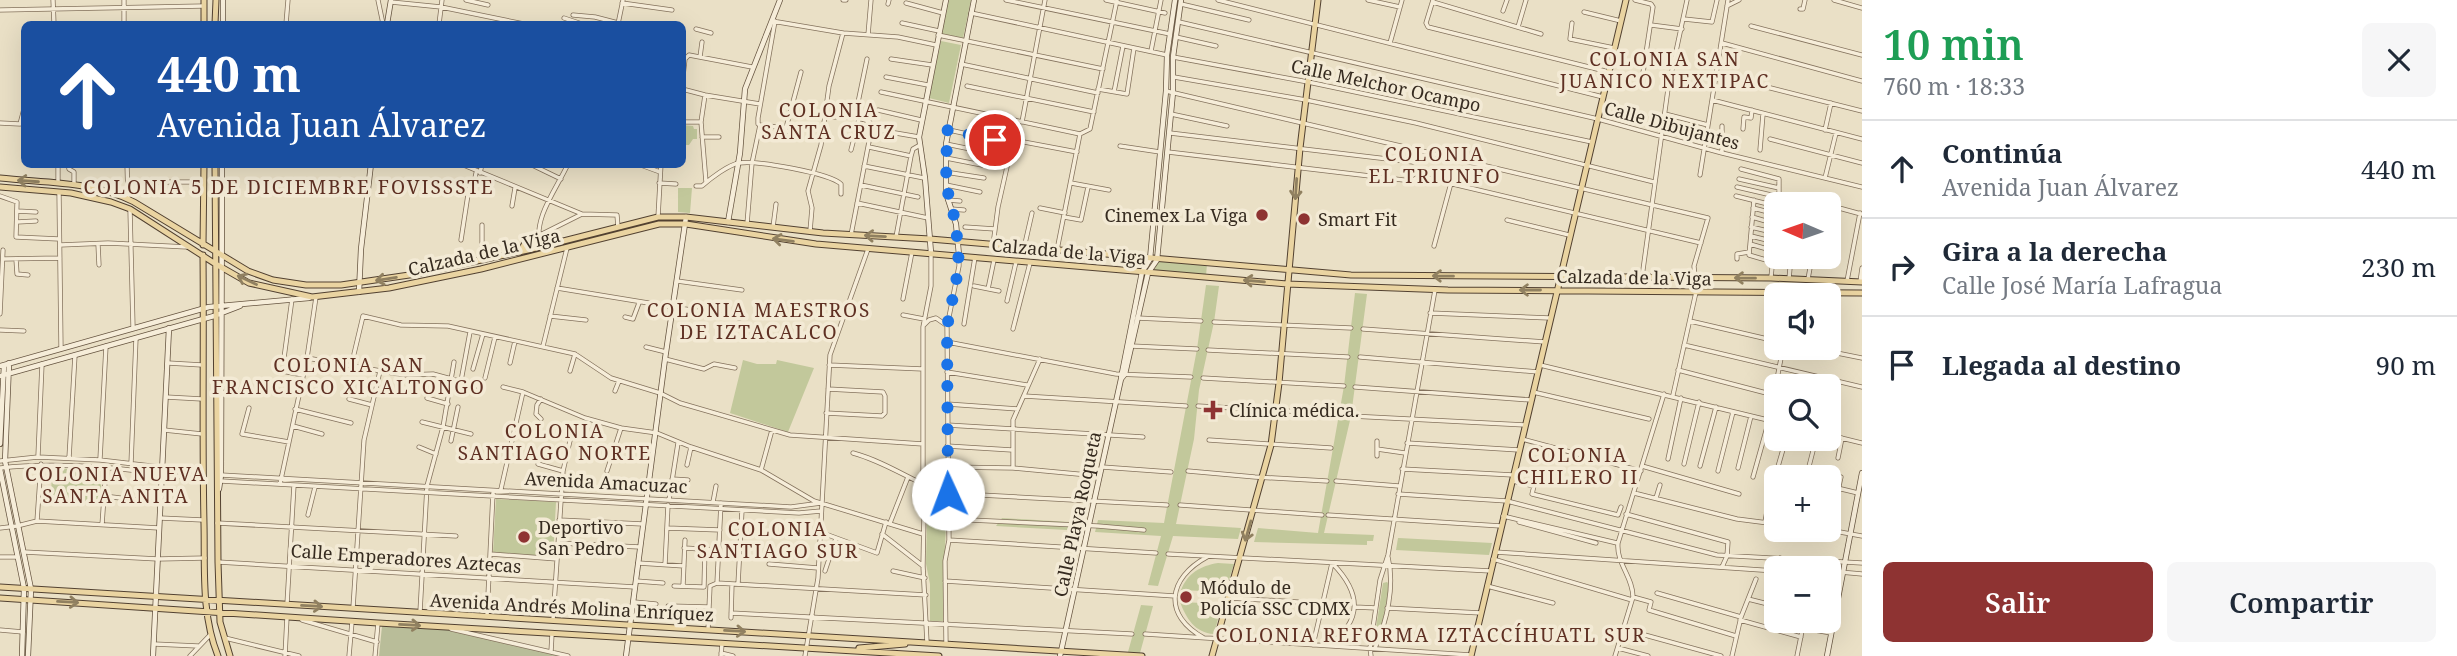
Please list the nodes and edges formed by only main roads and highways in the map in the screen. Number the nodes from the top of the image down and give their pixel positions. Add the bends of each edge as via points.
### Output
1 (219, 0) edge
2 (1318, 0) edge
3 (1626, 0) edge
4 (204, 3) edge
5 (204, 21) edge
6 (215, 21) edge
7 (204, 168) edge
8 (215, 168) edge
9 (0, 178) edge
10 (0, 187) edge
11 (155, 214) junction
12 (150, 222) junction
13 (823, 233) junction
14 (608, 234) junction
15 (536, 238) road end
16 (203, 244) junction
17 (822, 244) junction
18 (214, 251) junction
19 (520, 252) junction
20 (204, 256) junction
21 (1209, 262) junction
22 (217, 265) junction
23 (1288, 271) junction
24 (1419, 275) junction
25 (1561, 276) junction
26 (1207, 277) junction
27 (1861, 282) edge
28 (1287, 284) junction
29 (1418, 289) junction
30 (1557, 290) junction
31 (1764, 293) edge
32 (1841, 293) edge
33 (1862, 293) edge
34 (0, 587) edge
35 (107, 593) junction
36 (0, 598) edge
37 (206, 599) junction
38 (219, 600) junction
39 (107, 604) junction
40 (207, 611) junction
41 (220, 612) junction
42 (925, 643) junction
43 (839, 650) junction
44 (1060, 654) edge
45 (218, 656) edge
46 (230, 656) edge
47 (930, 656) edge
48 (937, 656) edge
49 (1142, 656) edge
50 (1212, 656) edge
51 (1471, 656) edge

1 - 6 main road
2 -> 23 main road
3 - 25 main road
4 - 5 main road
7 - 16 main road
8 - 18 main road
11 -> 9 main road, Calzada de la Viga via 101,189
10 - 12 main road via 101,198
11 - 12 main road
11 - 16 main road, Calzada de la Viga
12 - 20 main road
13 - 14 main road, Calzada de la Viga via 658,217
13 - 17 main road
21 -> 13 main road, Calzada de la Viga
17 -> 14 main road, Calzada de la Viga via 685,225 659,224
14 - 19 main road, Calzada de la Viga
14 -> 22 main road, Calzada de la Viga via 542,254 314,297 249,283
15 - 19 main road
16 - 18 main road, Calzada de la Viga
16 - 20 main road
17 - 26 main road, Calzada de la Viga
19 -> 18 main road, Calzada de la Viga via 320,286 288,284 248,271
18 - 22 main road
20 - 22 main road
20 - 37 main road
21 - 23 main road, Calzada de la Viga
21 - 26 main road
22 - 38 main road
23 - 24 main road, Calzada de la Viga
23 - 28 main road
25 -> 24 main road, Calzada de la Viga
24 - 29 main road
27 -> 25 main road, Calzada de la Viga
25 - 30 main road
28 -> 26 main road, Calzada de la Viga
28 - 29 main road, Calzada de la Viga
28 -> 50 main road via 1271,445
30 -> 29 main road, Calzada de la Viga
30 - 31 main road, Calzada de la Viga
30 - 51 main road
32 - 33 main road, Calzada de la Viga
34 - 35 main road, Avenida Andrés Molina Enríquez
35 - 37 main road, Avenida Andrés Molina Enríquez
35 - 39 main road
36 -> 39 main road, Avenida Andrés Molina Enríquez
37 - 38 main road, Avenida Andrés Molina Enríquez
37 - 40 main road
38 - 41 main road
38 -> 42 main road, Avenida Andrés Molina Enríquez
39 - 40 main road, Avenida Andrés Molina Enríquez
40 - 41 main road, Avenida Andrés Molina Enríquez
40 - 45 main road
41 -> 43 main road, Avenida Andrés Molina Enríquez
41 - 46 main road
42 - 43 main road
42 - 44 main road, Avenida Andrés Molina Enríquez
43 - 47 main road, Avenida Andrés Molina Enríquez
44 - 49 main road, Avenida Andrés Molina Enríquez
47 - 48 main road, Avenida Andrés Molina Enríquez

